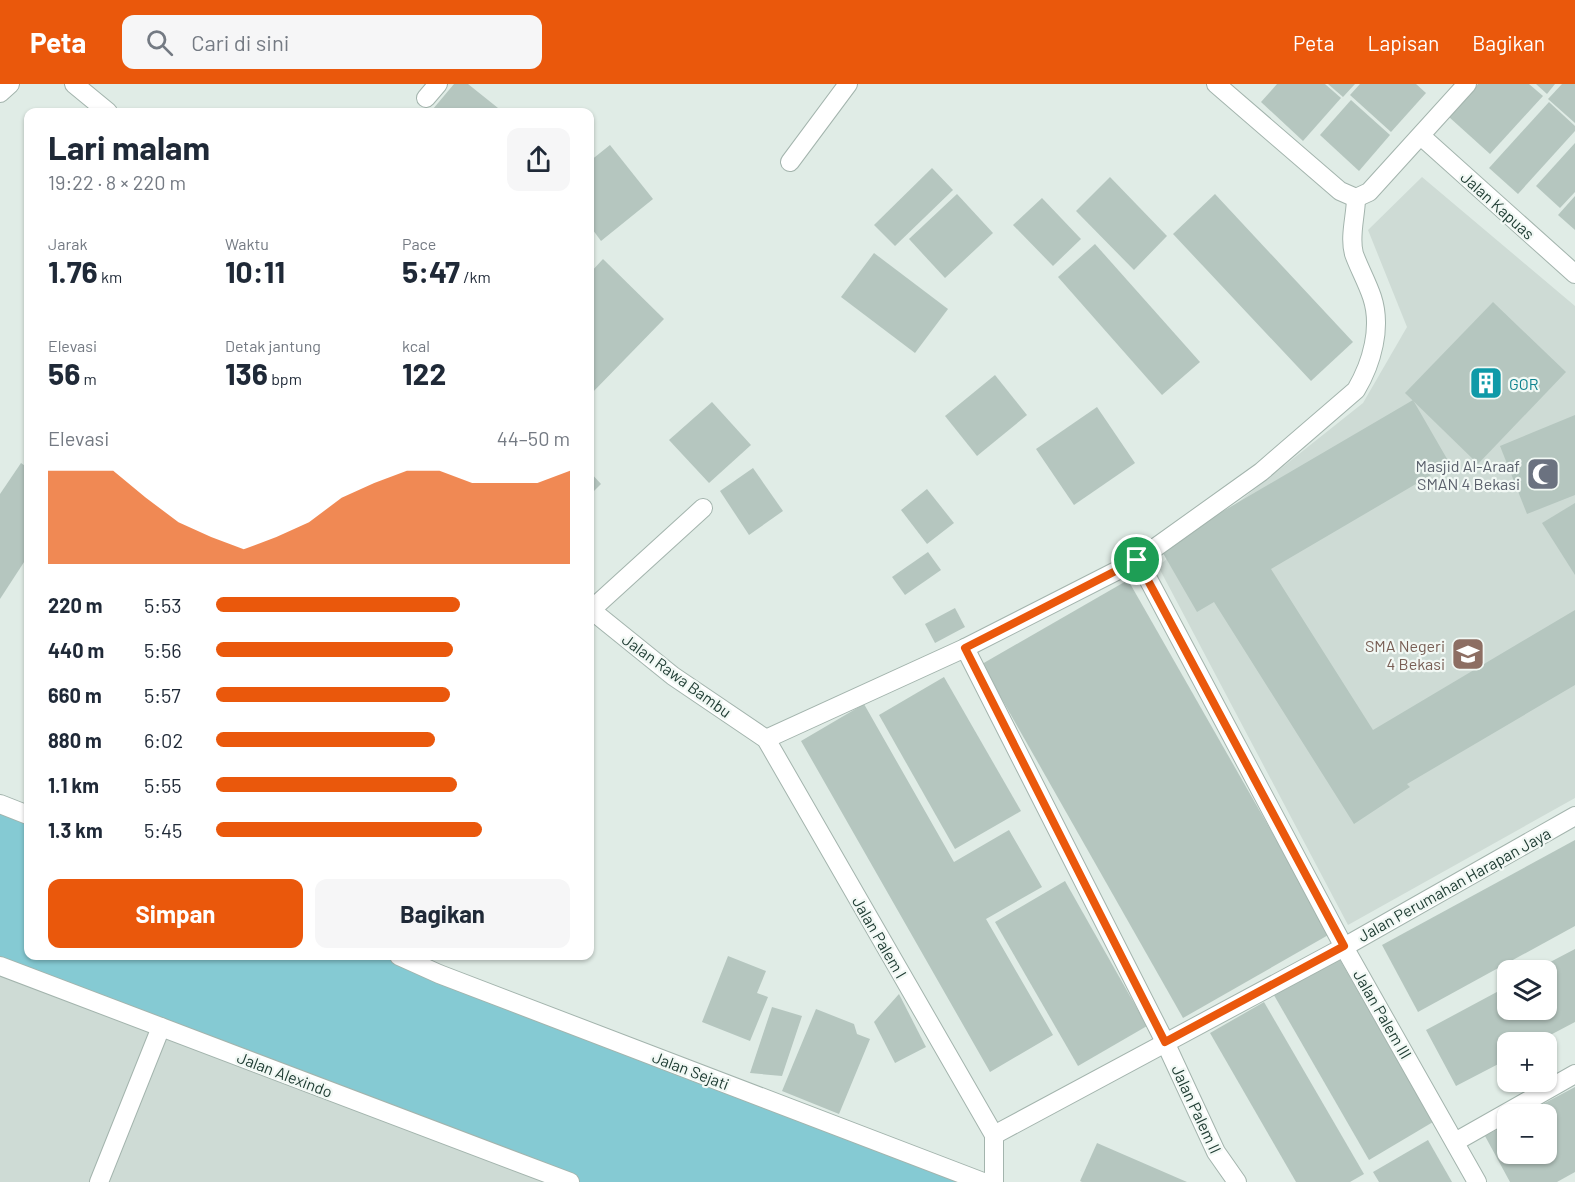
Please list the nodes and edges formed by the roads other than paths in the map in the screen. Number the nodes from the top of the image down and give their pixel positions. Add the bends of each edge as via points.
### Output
1 (10, 84) edge
2 (75, 84) edge
3 (848, 84) edge
4 (1467, 84) edge
5 (1224, 86) edge
6 (0, 93) edge
7 (103, 108) edge
8 (1421, 136) junction
9 (790, 162) dead end
10 (1356, 198) junction
11 (1575, 274) edge
12 (703, 508) dead end
13 (1137, 560) junction
14 (594, 606) edge
15 (594, 613) edge
16 (965, 648) junction
17 (766, 739) junction
18 (0, 804) edge
19 (24, 813) edge
20 (1575, 816) edge
21 (1344, 946) junction
22 (408, 960) edge
23 (0, 966) edge
24 (160, 1027) junction
25 (1165, 1042) junction
26 (1575, 1074) edge
27 (994, 1135) junction
28 (1455, 1142) junction
29 (99, 1182) edge
30 (570, 1182) edge
31 (983, 1182) edge
32 (994, 1182) edge
33 (1237, 1182) edge
34 (1477, 1182) edge

1 - 6 street
2 - 7 street
3 - 9 street
4 - 8 street
5 - 10 street via 1340,190
8 - 10 street via 1369,192
8 - 11 street, Jalan Kapuas
10 - 13 street via 1353,252 1377,320 1365,374 1356,390 1261,472
12 - 14 street
13 - 16 street
13 - 21 street, Jalan Palem III
15 - 17 street, Jalan Rawa Bambu via 673,676
16 - 17 street
16 - 25 street, Jalan Palem II
17 - 27 street, Jalan Palem I
18 - 19 street
20 - 21 street, Jalan Perumahan Harapan Jaya
21 - 25 street, Jalan Perumahan Harapan Jaya
21 - 28 street, Jalan Palem III
22 - 31 street, Jalan Sejati
23 - 24 street, Jalan Alexindo
24 - 29 street
24 - 30 street, Jalan Alexindo
25 - 27 street, Jalan Perumahan Harapan Jaya
25 - 33 street, Jalan Palem II via 1216,1152
26 - 28 street
27 - 32 street
28 - 34 street, Jalan Palem III

